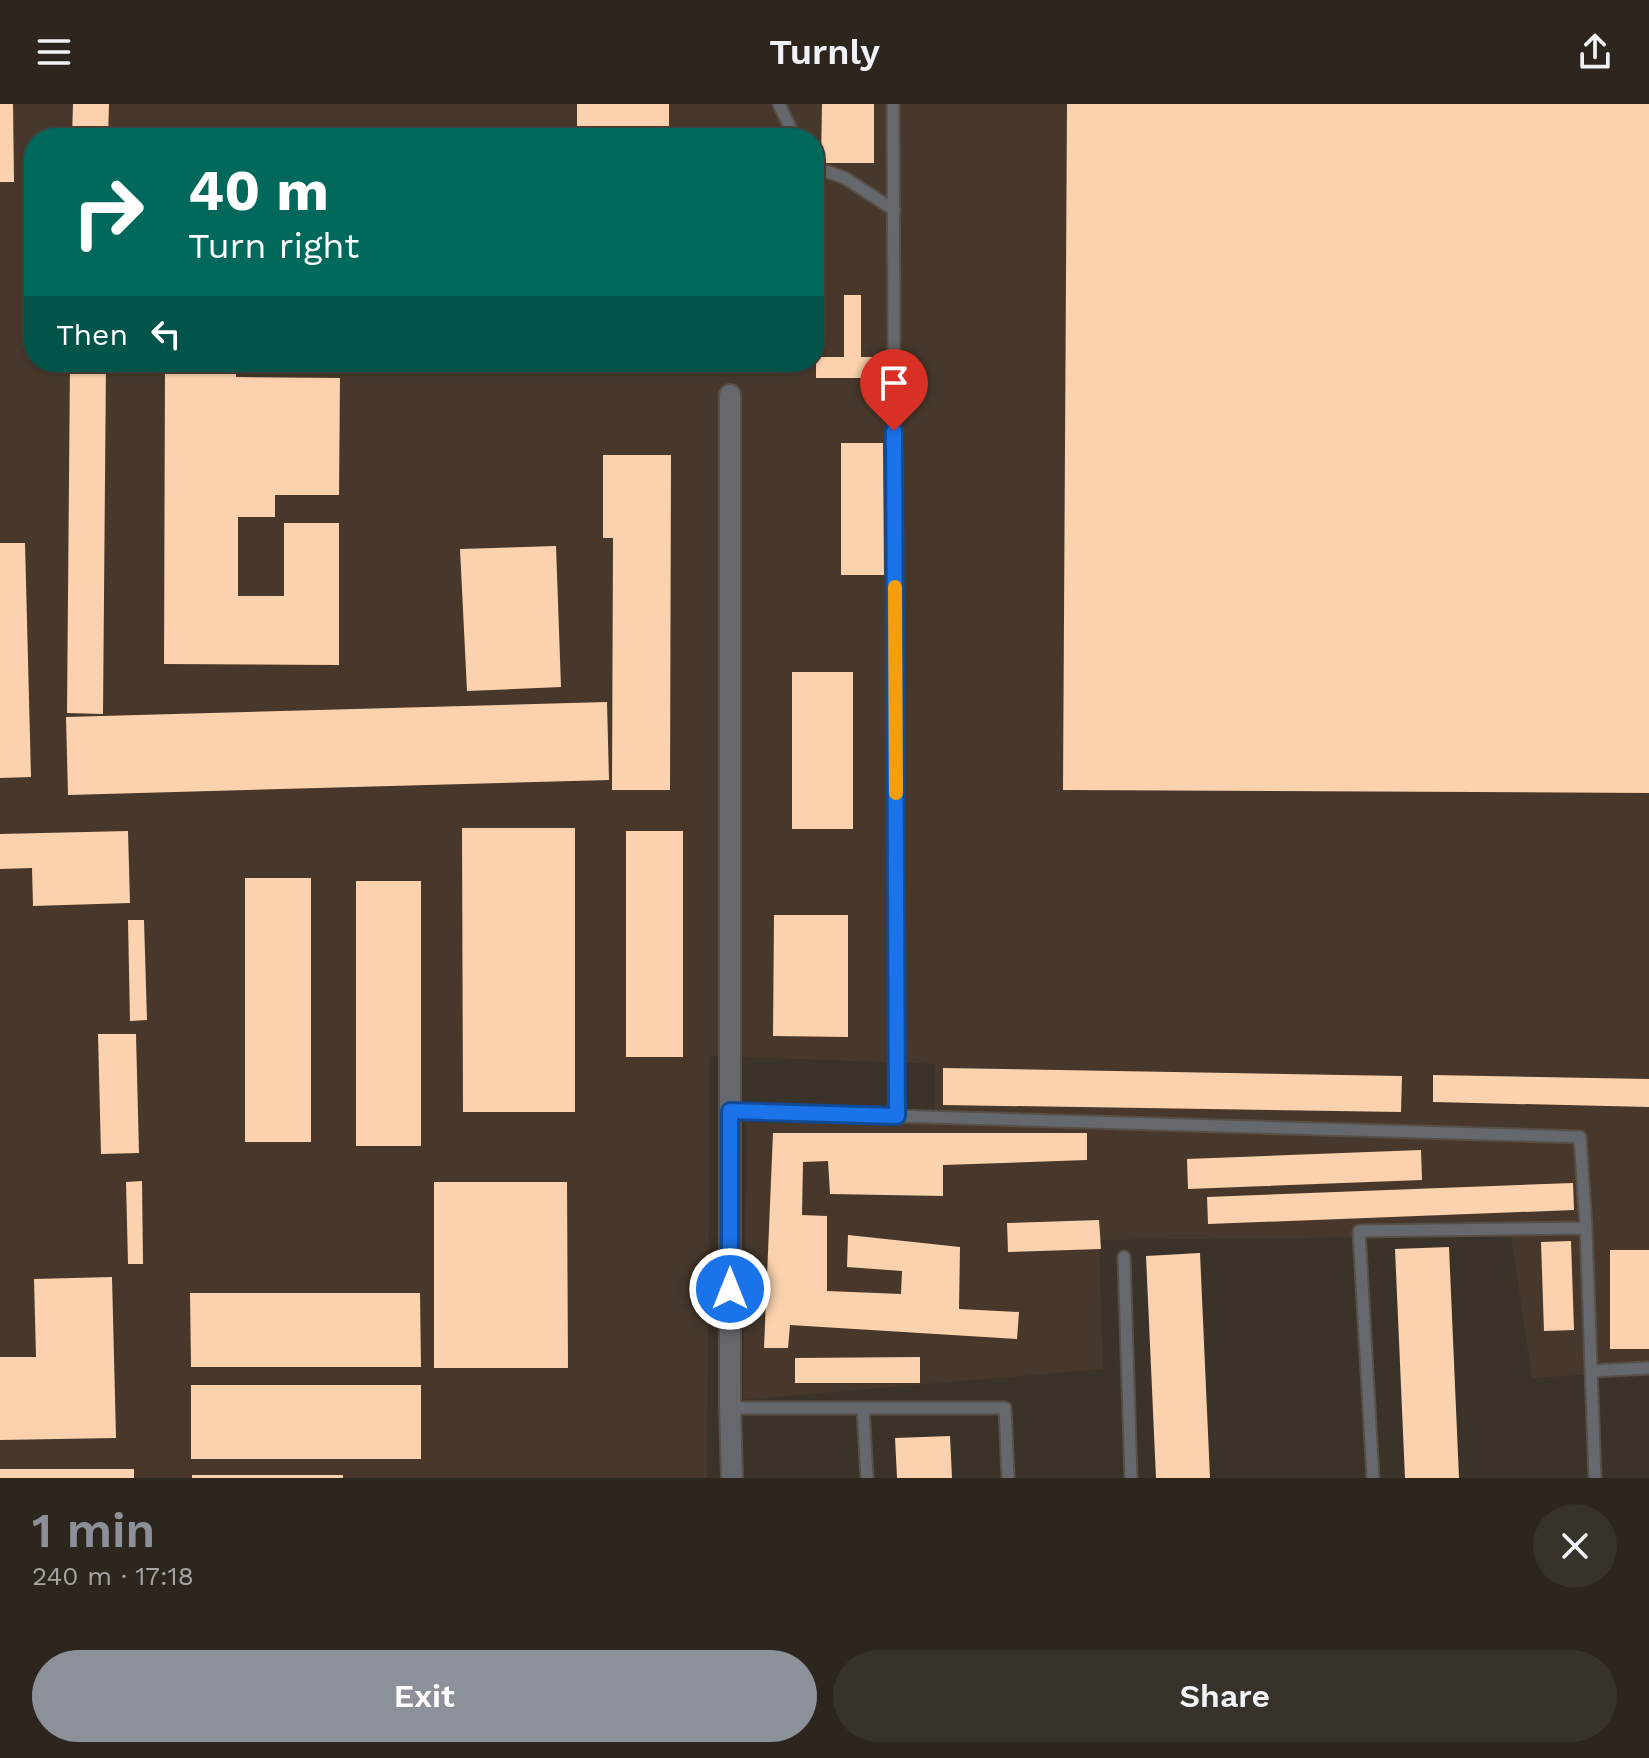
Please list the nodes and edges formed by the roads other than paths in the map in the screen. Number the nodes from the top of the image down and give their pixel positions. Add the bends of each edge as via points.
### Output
1 (779, 104) edge
2 (893, 104) edge
3 (790, 128) edge
4 (824, 171) edge
5 (894, 210) junction
6 (730, 395) dead end
7 (730, 1111) junction
8 (897, 1116) junction
9 (1586, 1228) junction
10 (1124, 1257) dead end
11 (1649, 1368) edge
12 (1591, 1371) junction
13 (730, 1408) junction
14 (863, 1408) junction
15 (732, 1478) edge
16 (867, 1478) edge
17 (1008, 1478) edge
18 (1131, 1478) edge
19 (1373, 1478) edge
20 (1595, 1478) edge

1 - 3 lane
2 - 5 lane
4 - 5 lane
5 - 8 lane
6 - 7 street
7 - 8 lane
7 - 13 street
8 - 9 lane via 1580,1137
9 - 12 lane
9 - 19 lane via 1359,1231
10 - 18 lane
11 - 12 lane
12 - 20 lane
13 - 14 lane
13 - 15 street
14 - 16 lane
14 - 17 lane via 1005,1408

